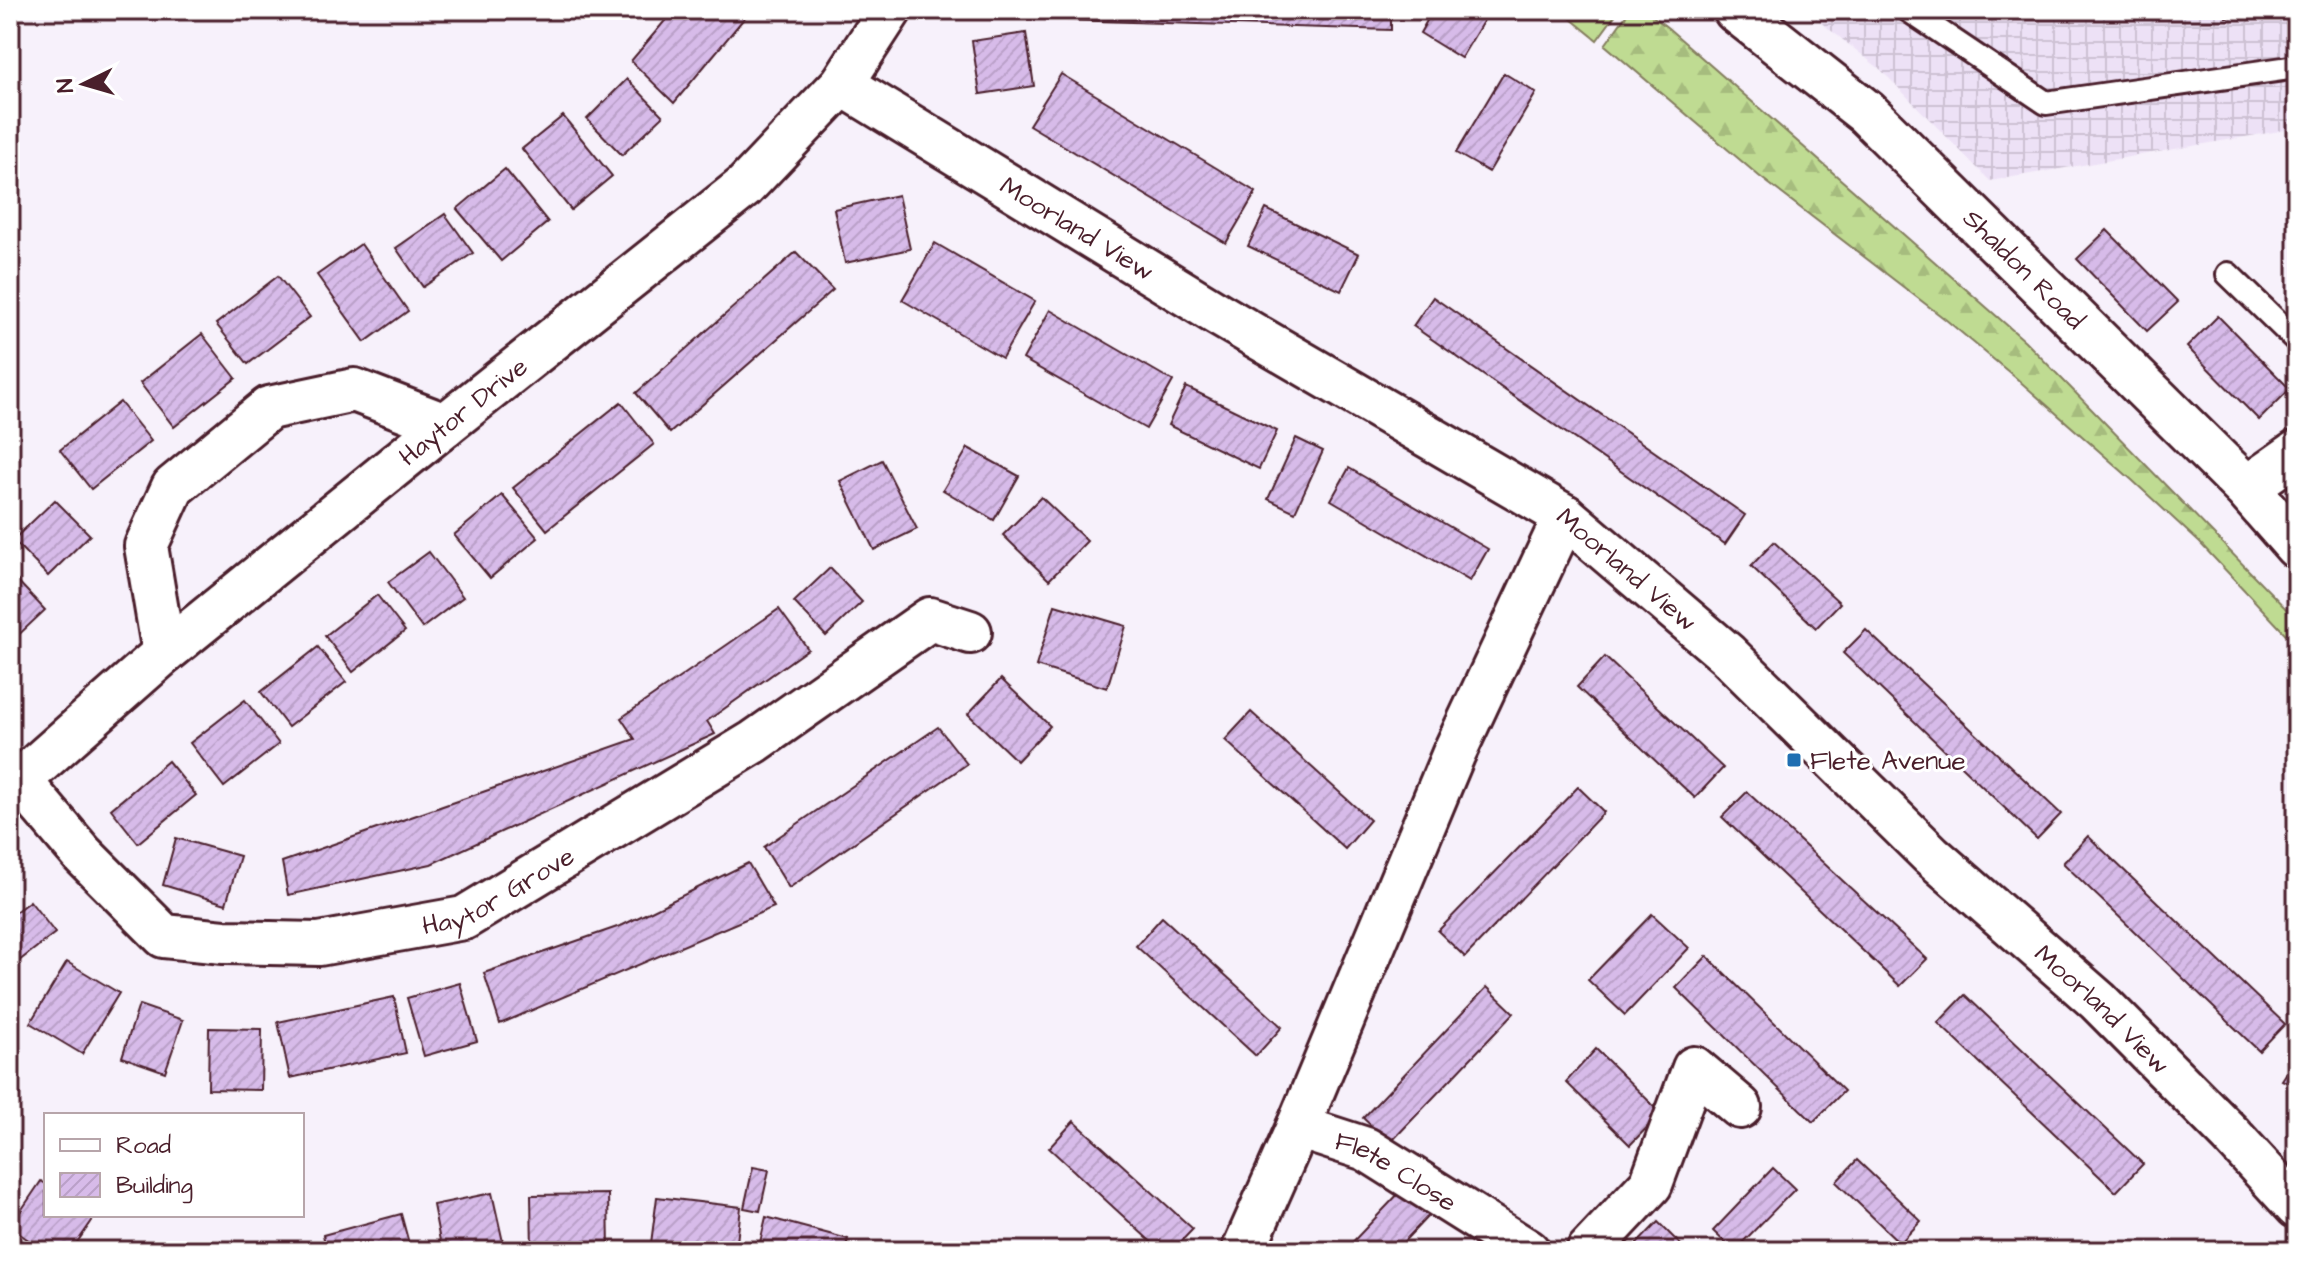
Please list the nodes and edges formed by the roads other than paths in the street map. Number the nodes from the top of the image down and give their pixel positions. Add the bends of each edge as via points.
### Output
1 (890, 10) edge
2 (1736, 10) edge
3 (1908, 10) edge
4 (2297, 67) edge
5 (842, 84) junction
6 (2228, 274) dead end
7 (2297, 341) edge
8 (445, 425) junction
9 (2297, 452) edge
10 (2246, 488) junction
11 (1565, 516) junction
12 (2297, 546) edge
13 (970, 632) dead end
14 (164, 653) junction
15 (15, 785) edge
16 (1740, 1107) dead end
17 (1298, 1127) junction
18 (2297, 1207) edge
19 (1243, 1251) edge
20 (1528, 1251) edge
21 (1588, 1251) edge

1 - 5 street, Haytor Drive
2 - 10 street, Shaldon Road via 1867,113
3 - 4 lane via 2046,103
5 - 8 street, Haytor Drive via 744,187
5 - 11 street, Moorland View via 1218,314
6 - 7 lane
8 - 14 street, Haytor Drive
8 - 14 street via 354,390 269,408 173,487 146,546
9 - 10 street
10 - 12 street, Shaldon Road
11 - 17 street via 1454,753
11 - 18 street, Moorland View via 1727,654 1931,855 2098,1001
13 - 15 street, Haytor Grove via 930,619 754,742 464,918 319,944 164,936
14 - 15 street, Haytor Drive
16 - 21 street via 1694,1068 1651,1184
17 - 19 street
17 - 20 street, Flete Close via 1366,1149

